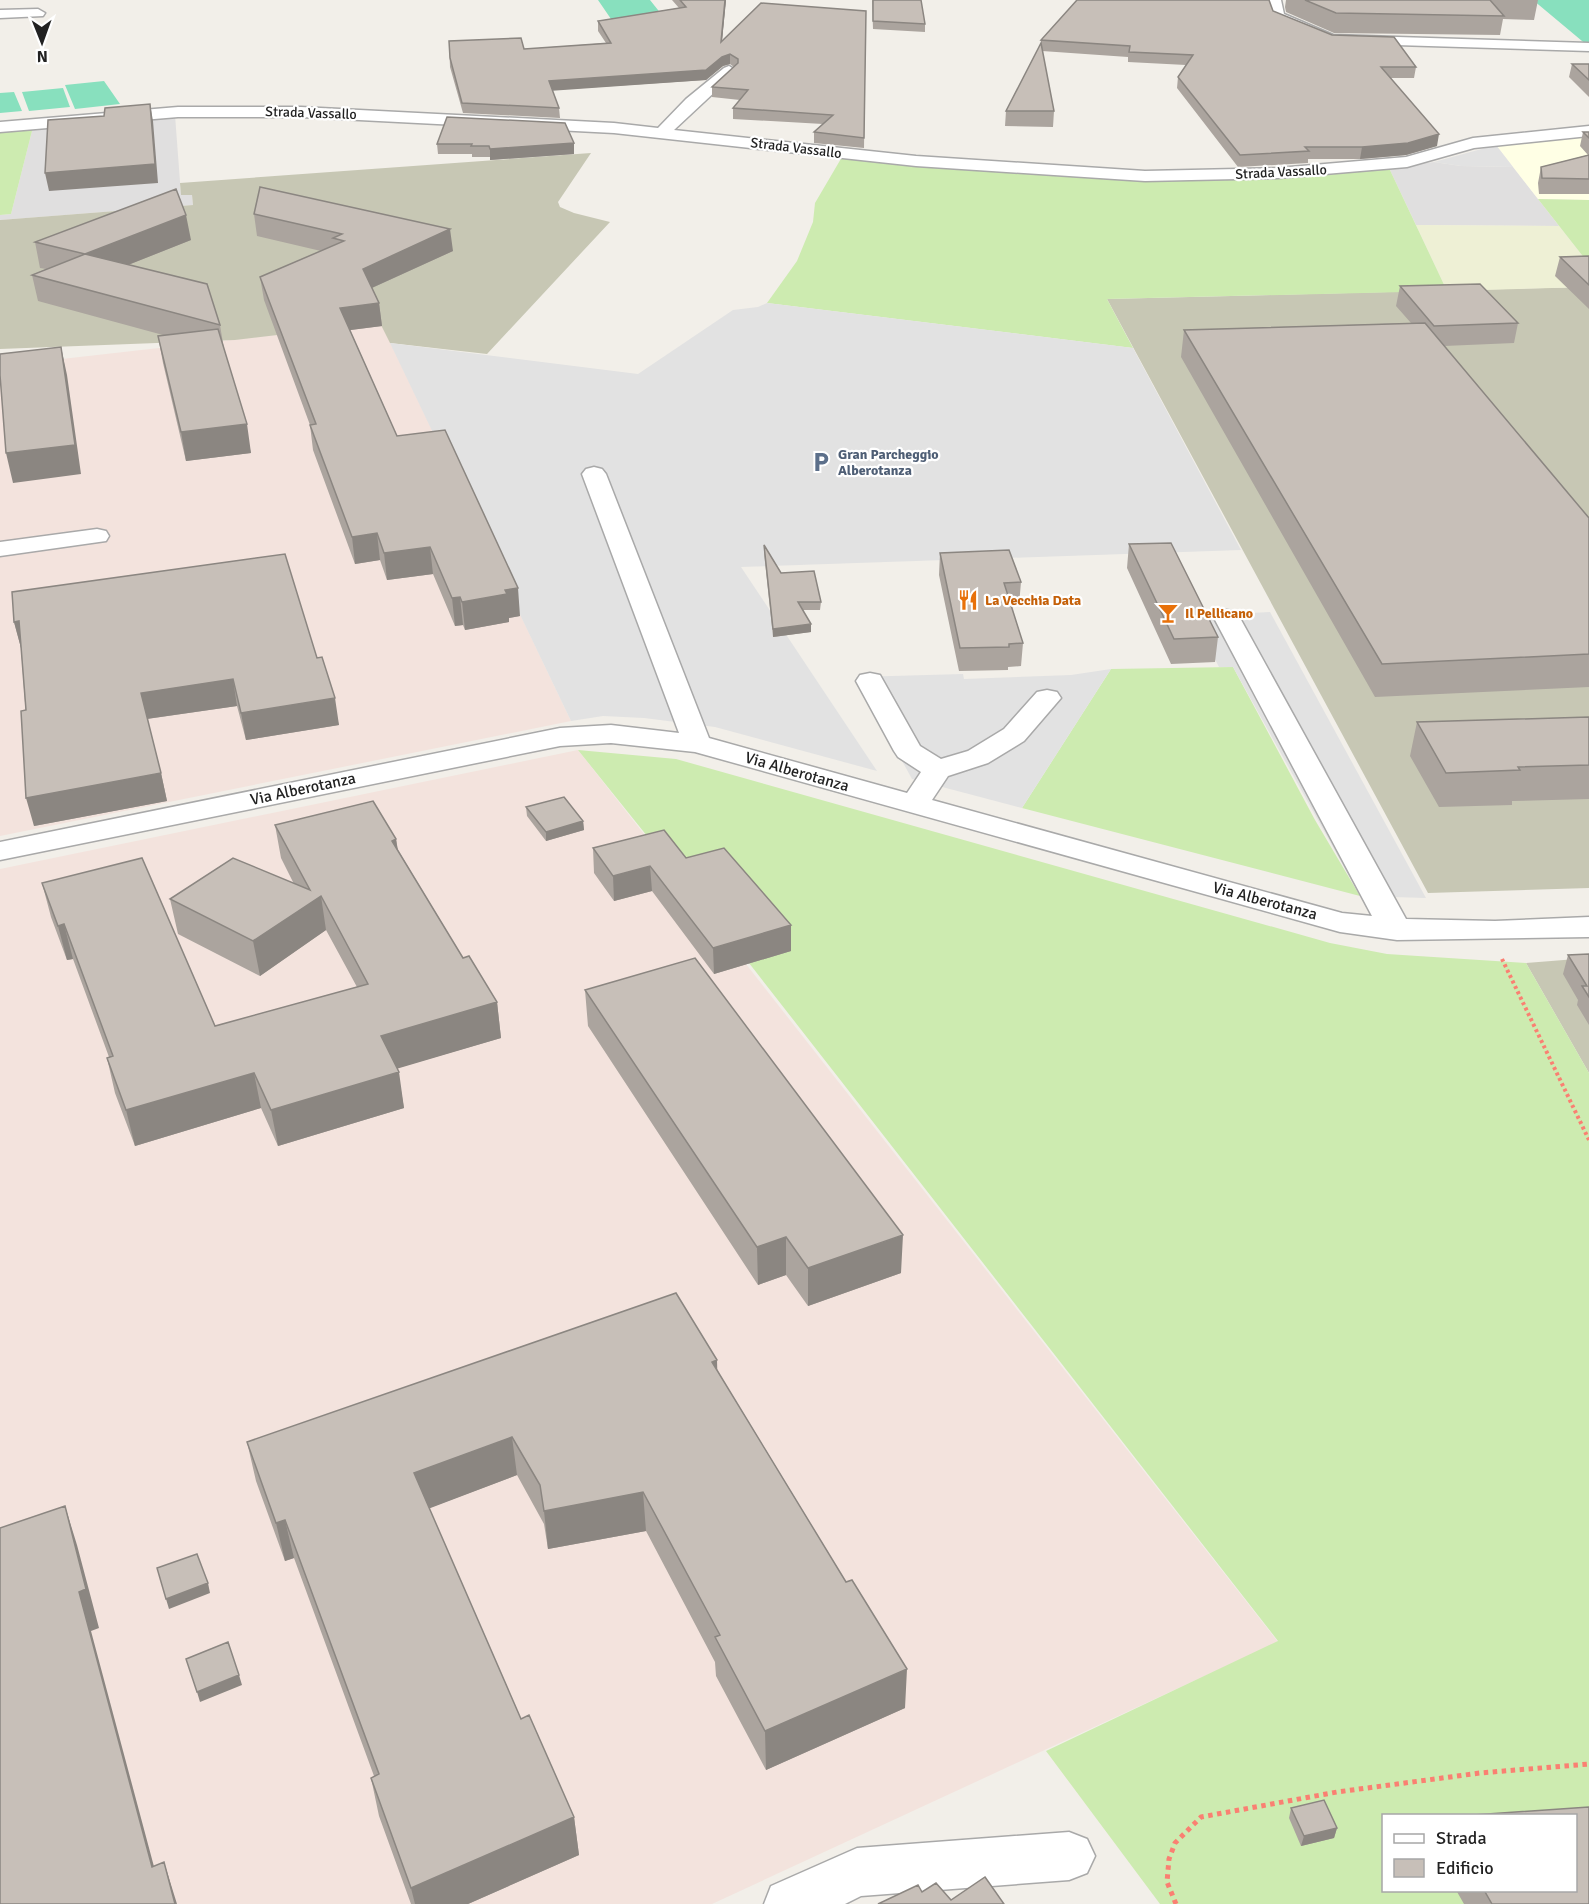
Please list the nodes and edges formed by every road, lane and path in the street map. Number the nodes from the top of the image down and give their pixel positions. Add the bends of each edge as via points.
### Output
1 (1274, 0) edge
2 (38, 13) dead end
3 (0, 14) edge
4 (1287, 21) junction
5 (1331, 22) edge
6 (1387, 27) edge
7 (1487, 30) edge
8 (1550, 31) dead end
9 (1427, 42) junction
10 (1494, 43) junction
11 (1558, 46) junction
12 (1589, 47) edge
13 (729, 71) edge
14 (0, 128) edge
15 (1589, 131) edge
16 (662, 133) junction
17 (594, 474) dead end
18 (97, 536) dead end
19 (0, 549) edge
20 (1227, 618) dead end
21 (870, 681) dead end
22 (1047, 698) dead end
23 (697, 744) junction
24 (937, 770) junction
25 (914, 804) junction
26 (0, 851) edge
27 (1589, 927) edge
28 (1397, 930) junction
29 (1488, 932) junction
30 (1589, 1140) edge
31 (1589, 1764) edge
32 (1069, 1856) dead end
33 (790, 1904) edge
34 (1176, 1904) edge

1 - 4 street via 1278,16
2 - 3 street
4 - 5 street
4 - 9 street via 1331,39
6 - 9 street
7 - 10 street
8 - 11 street via 1557,36
9 - 10 street
10 - 11 street
11 - 12 street
13 - 16 street
14 - 16 street, Strada Vassallo via 178,112 258,111
15 - 16 street, Strada Vassallo via 1473,143 1407,162 1208,176 1145,176 916,161
17 - 23 street
18 - 19 street
20 - 28 street
21 - 24 street via 908,751
22 - 24 street via 1014,735 978,757
23 - 25 street, Via Alberotanza
23 - 26 street, Via Alberotanza via 611,734 560,737
24 - 25 street
25 - 28 street, Via Alberotanza via 1340,922
27 - 29 street, Via Alberotanza
28 - 29 street, Via Alberotanza
29 - 30 path
31 - 34 path via 1480,1773 1337,1792 1201,1817 1175,1843 1169,1859 1167,1882
32 - 33 street via 857,1872

